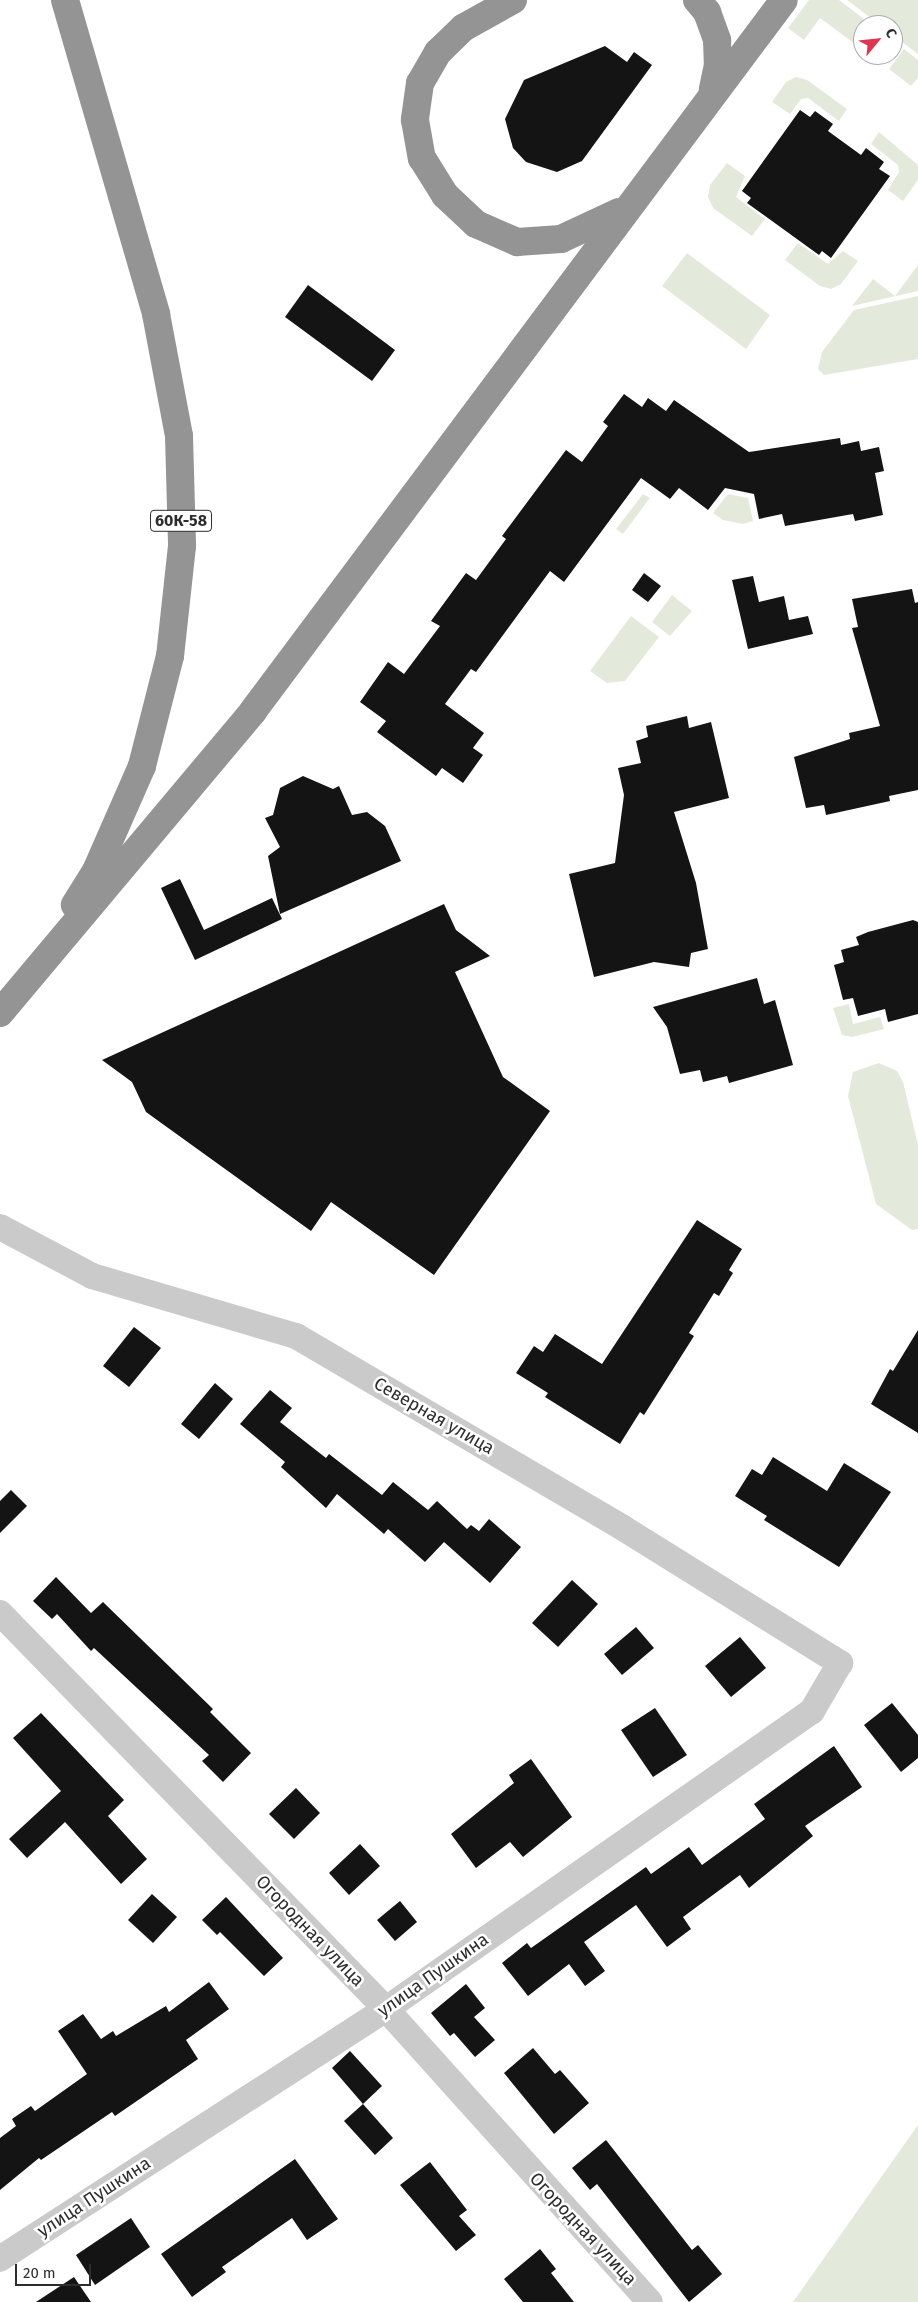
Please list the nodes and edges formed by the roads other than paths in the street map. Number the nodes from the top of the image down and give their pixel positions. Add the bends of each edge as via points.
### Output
1 (65, 0) edge
2 (513, 0) edge
3 (698, 0) edge
4 (784, 0) edge
5 (713, 90) junction
6 (626, 208) junction
7 (0, 1013) edge
8 (0, 1227) edge
9 (0, 1613) edge
10 (840, 1664) joint
11 (386, 2009) junction
12 (0, 2259) edge
13 (650, 2302) edge

1 - 7 highway, 60К-58 via 156,314 179,436 182,546 170,656 142,766 96,871 52,945
2 - 6 highway via 462,28 433,60 420,83 415,120 422,158 444,196 476,224 517,242 561,239
3 - 5 highway via 707,12 717,40 718,65
4 - 5 highway
5 - 6 highway
6 - 7 highway via 253,711
8 - 10 street, Северная улица via 92,1276 296,1336 662,1551
9 - 11 street, Огородная улица
10 - 11 street, улица Пушкина via 812,1711
11 - 12 street, улица Пушкина
11 - 13 street, Огородная улица

